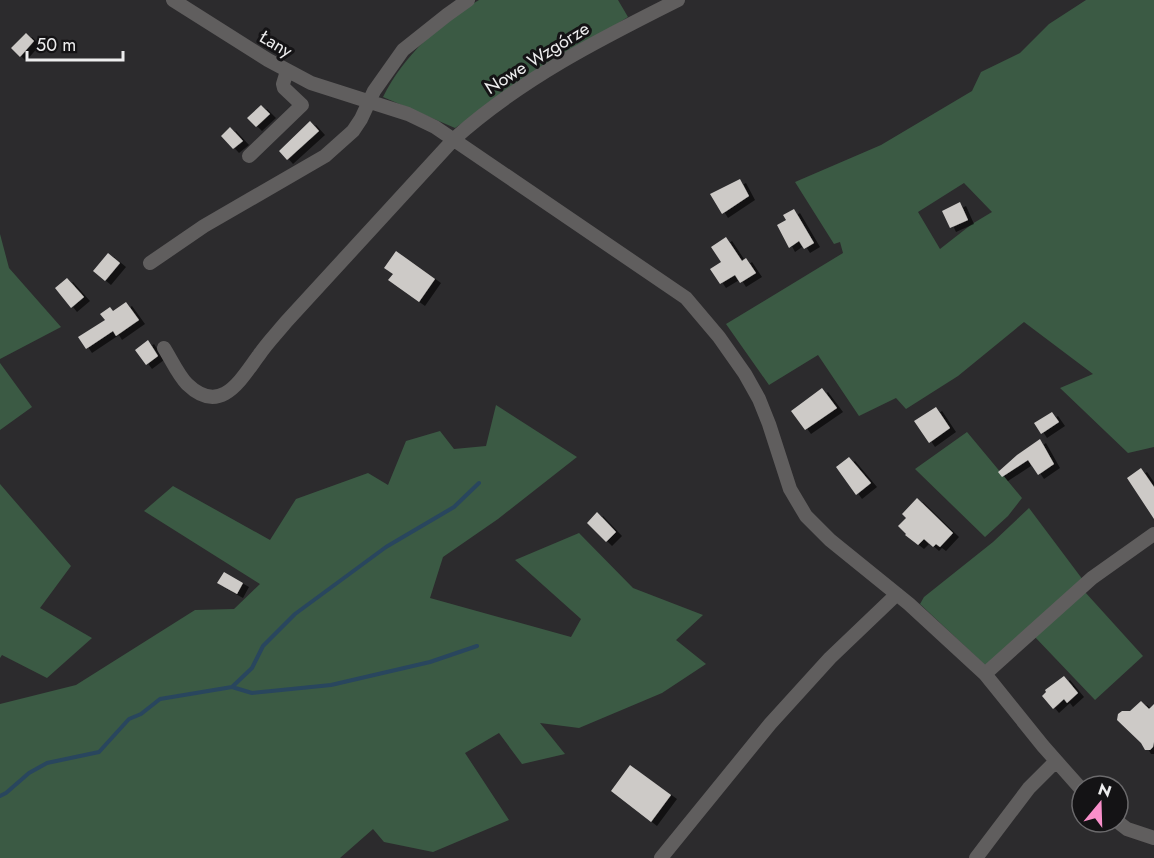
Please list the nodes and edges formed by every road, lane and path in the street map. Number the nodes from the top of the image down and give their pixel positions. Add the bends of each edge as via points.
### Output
1 (172, 0) edge
2 (468, 0) edge
3 (678, 0) edge
4 (287, 71) junction
5 (369, 101) junction
6 (454, 139) junction
7 (249, 156) dead end
8 (150, 263) dead end
9 (164, 348) dead end
10 (1154, 534) edge
11 (897, 594) junction
12 (985, 674) junction
13 (1056, 761) junction
14 (1070, 777) edge
15 (1130, 831) edge
16 (1154, 838) edge
17 (661, 858) edge
18 (976, 858) edge

1 - 4 street, Łany
2 - 5 street via 403,50
3 - 6 street, Nowe Wzgórze via 583,48 504,98
4 - 5 street, Łany via 311,83
4 - 7 street via 284,88 302,105
5 - 6 street, Łany via 408,114
5 - 8 street via 353,131 325,156 204,226
6 - 9 street, Nowe Wzgórze via 286,322 240,384 228,393 211,396 196,391
6 - 11 street, Łany via 686,298 719,337 759,399 790,489 806,516
10 - 12 street via 1092,578
11 - 12 street, Łany
11 - 17 street via 770,723
12 - 13 street, Łany
13 - 14 street, Łany
13 - 18 street via 1029,788
15 - 16 street

